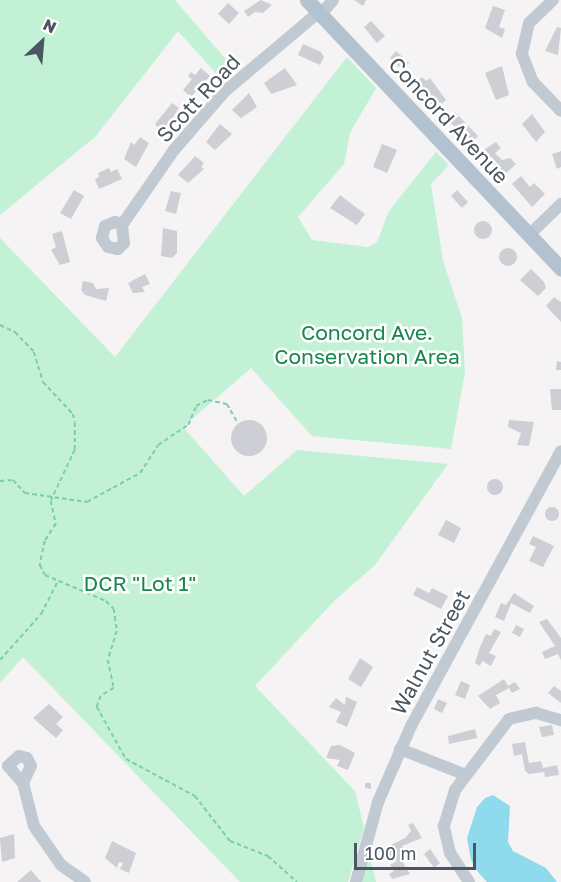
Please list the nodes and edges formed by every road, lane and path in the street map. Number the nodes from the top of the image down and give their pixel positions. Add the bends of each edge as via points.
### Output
1 (307, 0) edge
2 (333, 0) edge
3 (553, 0) edge
4 (320, 13) junction
5 (561, 111) edge
6 (561, 204) edge
7 (122, 225) dead end
8 (529, 235) junction
9 (561, 268) edge
10 (0, 325) edge
11 (237, 421) dead end
12 (561, 451) edge
13 (0, 481) edge
14 (53, 495) junction
15 (57, 582) junction
16 (0, 660) edge
17 (561, 720) edge
18 (400, 749) junction
19 (466, 775) junction
20 (23, 783) dead end
21 (85, 882) edge
22 (297, 882) edge
23 (356, 882) edge
24 (469, 882) edge

1 - 4 main road, Concord Avenue
2 - 4 street, Scott Road
3 - 5 street via 530,23 522,54 533,82
4 - 7 street, Scott Road via 224,92 174,150
4 - 8 main road, Concord Avenue
6 - 8 street
8 - 9 main road, Concord Avenue
10 - 14 path via 26,341 48,391 73,414 75,450
11 - 14 path via 228,404 208,400 196,406 188,425 158,445 140,473 87,502
12 - 18 street, Walnut Street
13 - 14 path via 13,480 25,493
14 - 15 path via 51,506 56,524 45,541 40,565 45,575
15 - 16 path via 41,614
15 - 22 path via 106,601 114,609 118,621 108,660 114,688 96,704 126,759 195,796 230,842 268,856
17 - 19 street via 537,713 509,718
18 - 19 street
18 - 23 street, Walnut Street via 378,802
19 - 24 street via 447,807 444,826 450,854
20 - 21 street via 34,826 46,848 60,865

